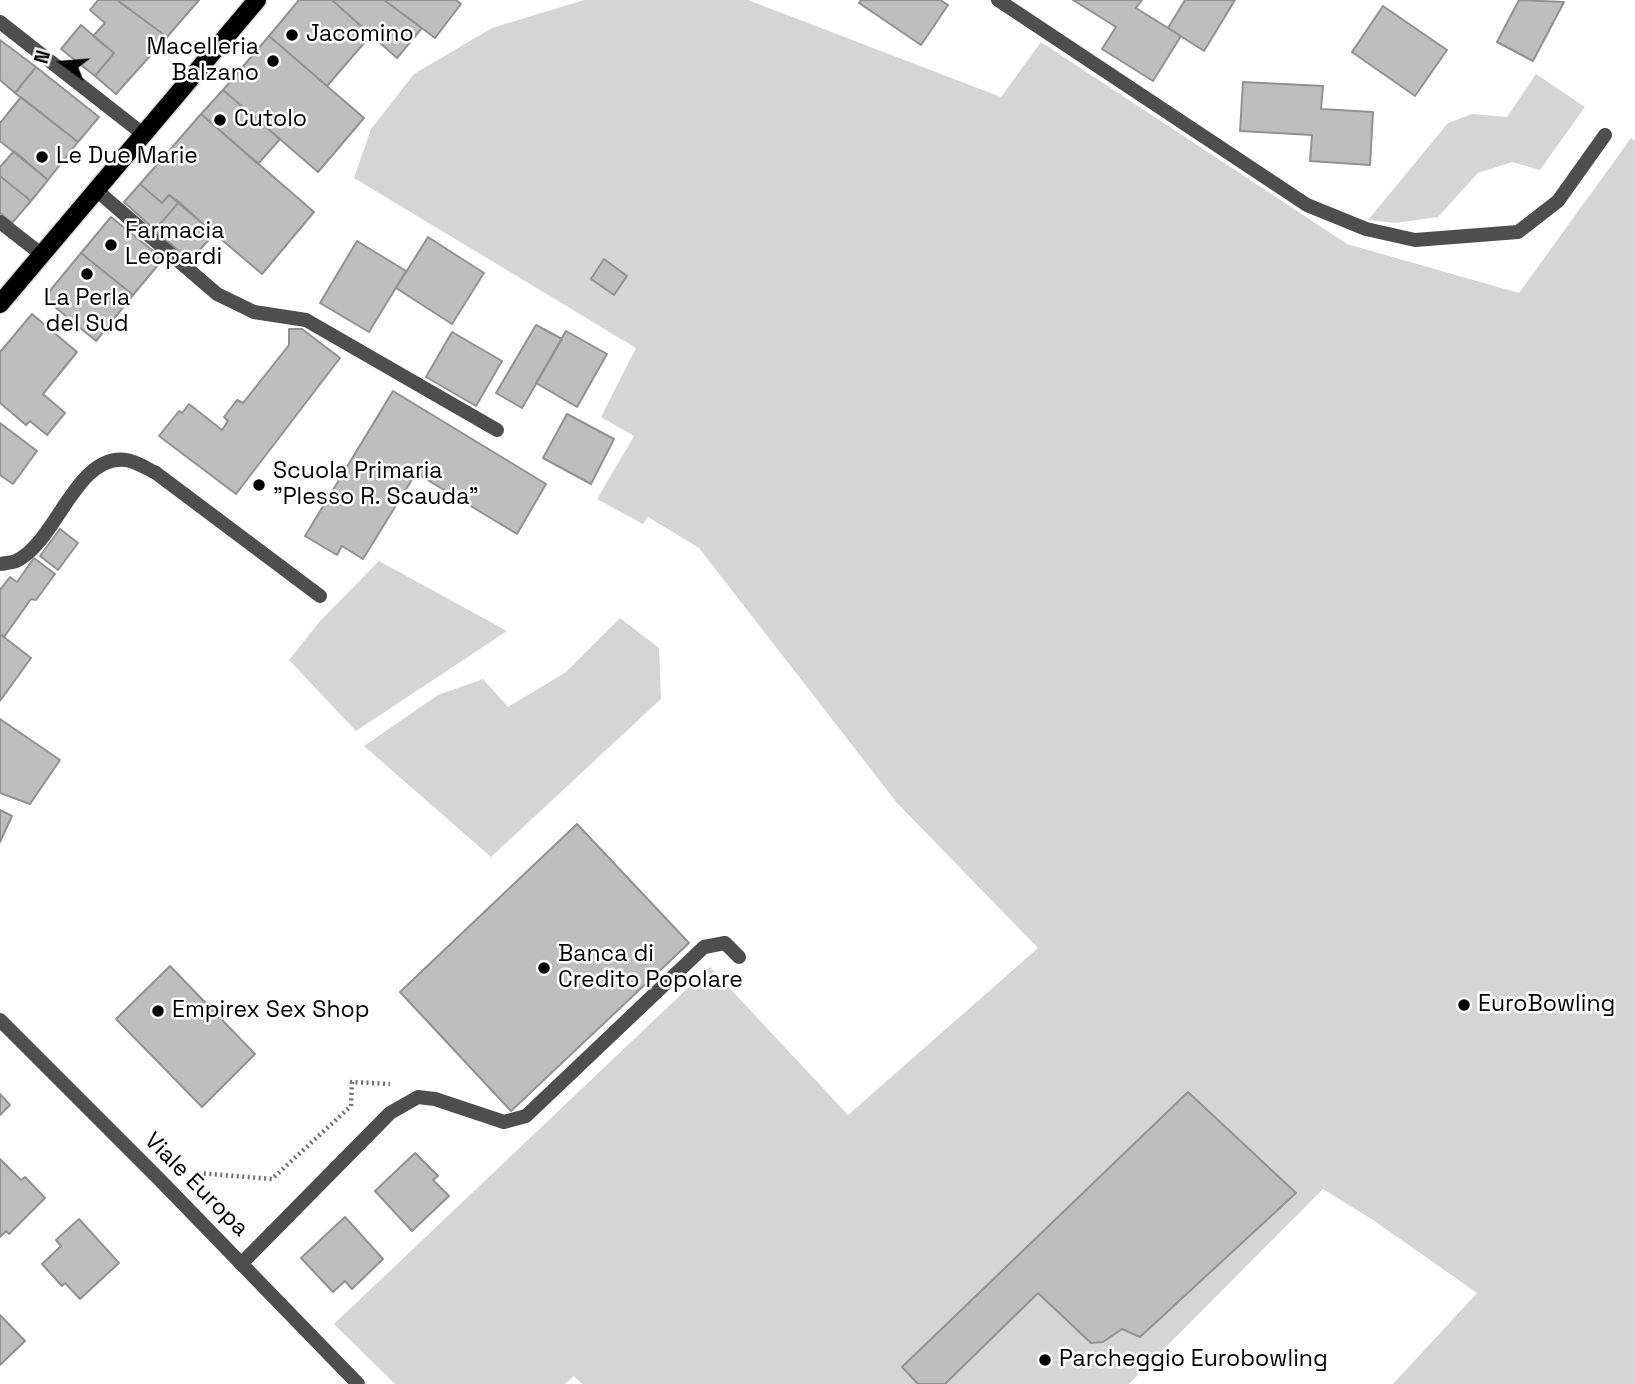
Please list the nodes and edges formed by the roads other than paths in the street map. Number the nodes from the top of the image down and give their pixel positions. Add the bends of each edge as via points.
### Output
1 (257, 0) edge
2 (998, 0) edge
3 (0, 22) edge
4 (143, 134) junction
5 (1605, 135) dead end
6 (95, 189) junction
7 (0, 222) edge
8 (41, 254) junction
9 (0, 304) edge
10 (497, 430) dead end
11 (0, 564) edge
12 (320, 596) dead end
13 (739, 957) dead end
14 (0, 1020) edge
15 (241, 1264) junction
16 (358, 1384) edge

1 - 4 main road
2 - 5 street via 1307,205 1366,229 1415,240 1518,232 1558,201
3 - 4 street
4 - 6 main road
6 - 8 main road
6 - 10 street via 217,294 254,312 306,320
7 - 8 street
8 - 9 main road
11 - 12 street via 15,562 31,550 90,472 108,460 128,460 156,473
13 - 15 street via 725,943 704,947 526,1116 505,1122 418,1097 390,1113
14 - 15 street, Viale Europa
15 - 16 street, Viale Europa

